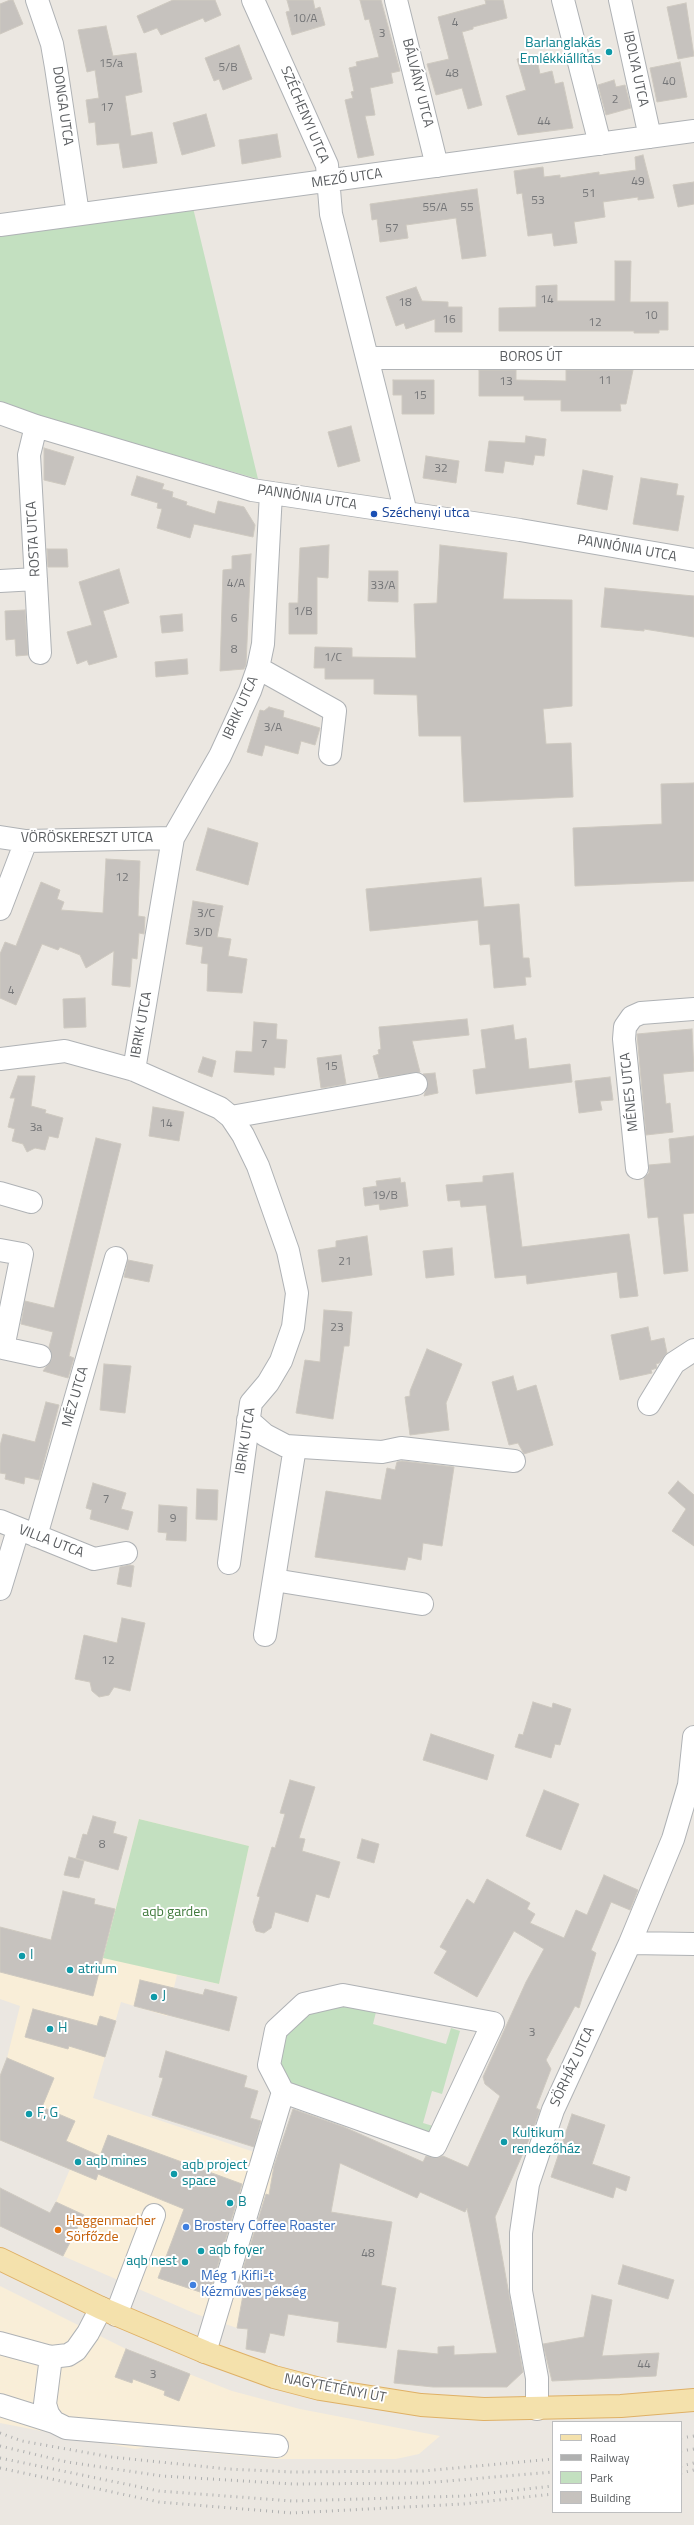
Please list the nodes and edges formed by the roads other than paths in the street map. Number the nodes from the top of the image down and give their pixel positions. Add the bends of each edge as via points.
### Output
1 (37, 0) edge
2 (253, 0) edge
3 (396, 0) edge
4 (563, 0) edge
5 (620, 0) edge
6 (694, 131) edge
7 (650, 137) junction
8 (600, 144) junction
9 (437, 166) junction
10 (327, 182) junction
11 (78, 214) junction
12 (0, 225) edge
13 (368, 358) junction
14 (694, 358) edge
15 (0, 413) edge
16 (36, 426) junction
17 (271, 493) junction
18 (406, 513) junction
19 (694, 560) edge
20 (36, 579) junction
21 (0, 581) edge
22 (40, 653) dead end
23 (258, 668) junction
24 (330, 754) dead end
25 (0, 837) edge
26 (174, 838) junction
27 (26, 841) junction
28 (0, 910) edge
29 (694, 1009) edge
30 (0, 1059) edge
31 (134, 1070) junction
32 (416, 1084) dead end
33 (231, 1117) junction
34 (637, 1168) dead end
35 (0, 1193) edge
36 (31, 1202) dead end
37 (0, 1250) edge
38 (116, 1258) dead end
39 (694, 1350) edge
40 (40, 1356) dead end
41 (649, 1404) dead end
42 (248, 1420) junction
43 (295, 1447) junction
44 (514, 1461) dead end
45 (18, 1529) edge
46 (126, 1553) dead end
47 (229, 1563) dead end
48 (274, 1580) junction
49 (0, 1589) edge
50 (422, 1604) dead end
51 (265, 1635) dead end
52 (694, 1737) edge
53 (689, 1802) edge
54 (630, 1943) junction
55 (694, 1944) edge
56 (283, 2092) junction
57 (154, 2215) dead end
58 (0, 2259) edge
59 (109, 2311) junction
60 (0, 2344) edge
61 (204, 2352) junction
62 (51, 2356) junction
63 (694, 2400) edge
64 (0, 2404) edge
65 (537, 2409) junction
66 (54, 2422) junction
67 (277, 2446) dead end

1 - 11 street, DONGA UTCA via 52,44
2 - 10 street, SZÉCHENYI UTCA via 322,152 327,165
3 - 9 street, BÁLVÁNY UTCA
4 - 8 street
5 - 7 street, IBOLYA UTCA
6 - 7 street, MEZŐ UTCA
7 - 8 street, MEZŐ UTCA
8 - 9 street, MEZŐ UTCA
9 - 10 street, MEZŐ UTCA
10 - 11 street, MEZŐ UTCA
10 - 13 street, SZÉCHENYI UTCA via 331,214
11 - 12 street, MEZŐ UTCA
13 - 14 street, BOROS ÚT
13 - 18 street, SZÉCHENYI UTCA
15 - 16 street, PANNÓNIA UTCA
16 - 17 street, PANNÓNIA UTCA
16 - 20 street, ROSTA UTCA via 29,455
17 - 18 street, PANNÓNIA UTCA
17 - 23 street, IBRIK UTCA via 263,644
18 - 19 street, PANNÓNIA UTCA
20 - 21 street
20 - 22 street, ROSTA UTCA
23 - 24 street via 335,711
23 - 26 street, IBRIK UTCA via 220,756
25 - 27 street, VÖRÖSKERESZT UTCA
26 - 27 street, VÖRÖSKERESZT UTCA
26 - 31 street, IBRIK UTCA
27 - 28 street
29 - 34 street, MÉNES UTCA via 641,1013 632,1017 625,1027 624,1039
30 - 31 street via 65,1051
31 - 33 street, IBRIK UTCA via 220,1108
32 - 33 street
33 - 42 street, IBRIK UTCA via 258,1166 274,1208 288,1251 297,1293 293,1327 281,1361 268,1383 250,1403
35 - 36 street
37 - 40 street via 22,1254 2,1348
38 - 45 street, MÉZ UTCA
39 - 41 street via 674,1363
42 - 43 street via 265,1435 286,1446
42 - 47 street, IBRIK UTCA
43 - 44 street via 382,1452 401,1448
43 - 48 street
45 - 46 street, VILLA UTCA via 94,1559
45 - 49 street, MÉZ UTCA
48 - 50 street
48 - 51 street
52 - 53 street, SÖRHÁZ UTCA
53 - 54 street, SÖRHÁZ UTCA
54 - 55 street
54 - 65 street, SÖRHÁZ UTCA via 553,2110 528,2184 521,2233 521,2291 537,2378
56 - 56 street via 435,2146 493,2023 343,1995 304,2004 276,2030 269,2065
56 - 61 street
57 - 59 street
58 - 59 main road, NAGYTÉTÉNYI ÚT
59 - 61 main road, NAGYTÉTÉNYI ÚT
59 - 62 street via 92,2326 76,2350 68,2356
60 - 62 street
61 - 65 main road, NAGYTÉTÉNYI ÚT via 274,2377 362,2396 421,2405
62 - 66 street via 46,2404 48,2414
63 - 65 main road, NAGYTÉTÉNYI ÚT
64 - 66 street
66 - 67 street via 66,2428

